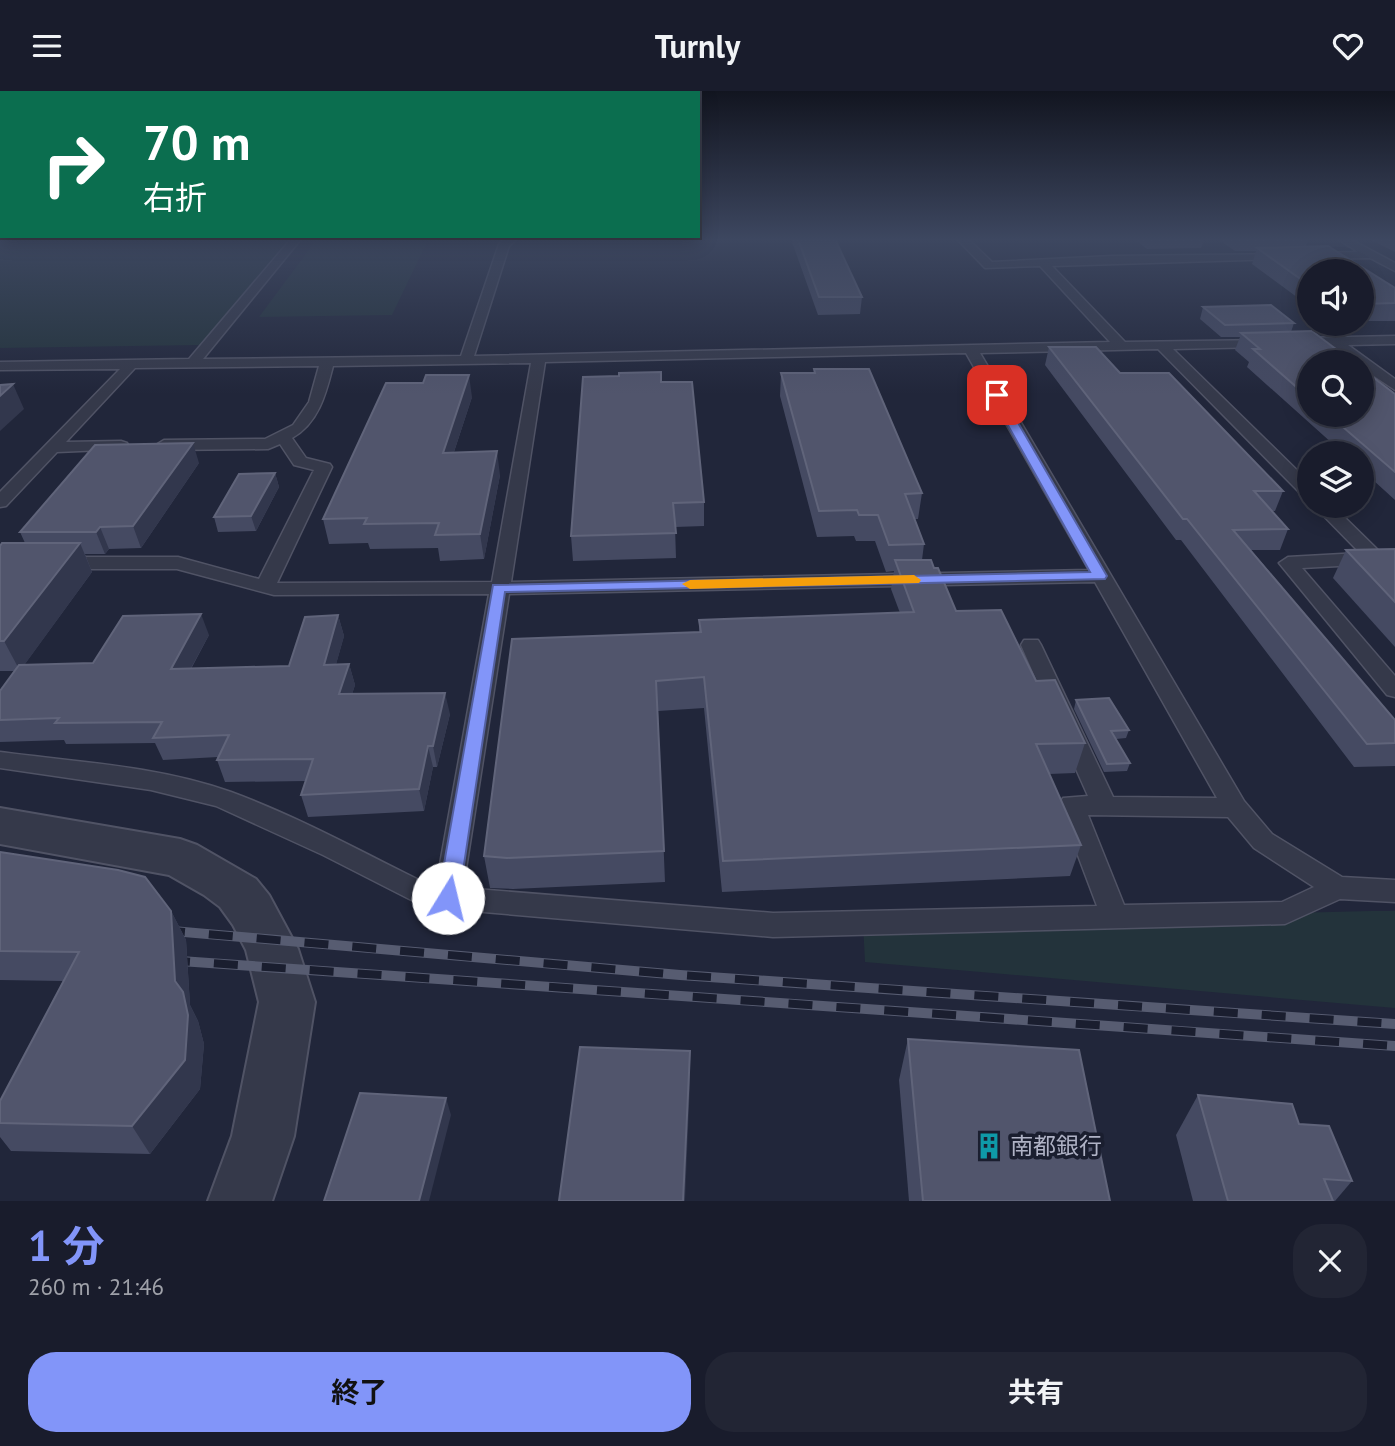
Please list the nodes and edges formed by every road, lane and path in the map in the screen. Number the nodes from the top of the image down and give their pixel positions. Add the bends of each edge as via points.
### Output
1 (253, 291) edge
2 (489, 291) edge
3 (1069, 291) edge
4 (1395, 340) edge
5 (1335, 342) junction
6 (1161, 345) junction
7 (1121, 346) junction
8 (971, 350) junction
9 (539, 358) junction
10 (466, 360) junction
11 (327, 362) junction
12 (193, 363) junction
13 (132, 364) junction
14 (0, 366) edge
15 (1395, 386) edge
16 (283, 436) junction
17 (52, 447) junction
18 (1297, 480) edge
19 (0, 502) edge
20 (1336, 518) edge
21 (1385, 559) edge
22 (41, 563) edge
23 (1100, 576) junction
24 (265, 587) junction
25 (498, 588) junction
26 (1031, 645) dead end
27 (1395, 689) edge
28 (0, 760) edge
29 (1104, 805) junction
30 (1235, 808) junction
31 (0, 826) edge
32 (1337, 888) junction
33 (1395, 891) edge
34 (448, 898) junction
35 (1115, 916) junction
36 (240, 1201) edge

1 - 12 lane
2 - 10 lane
3 - 7 lane
4 - 5 lane
5 - 6 lane
5 - 15 lane
6 - 7 lane
6 - 18 lane
7 - 8 lane
8 - 9 lane
8 - 23 lane
9 - 10 lane
9 - 25 lane
10 - 11 lane
11 - 12 lane
11 - 16 lane via 316,402 298,428
12 - 13 lane
13 - 14 lane
13 - 17 lane
16 - 17 lane via 268,443
16 - 24 lane via 300,463 324,467
17 - 19 lane
20 - 21 lane
21 - 27 lane via 1288,563
22 - 24 lane via 178,563
23 - 25 lane
23 - 30 lane
24 - 25 lane
25 - 34 lane
26 - 29 lane
28 - 34 lane via 151,781 223,799 425,896
29 - 30 lane
29 - 35 lane via 1072,805
30 - 32 lane via 1263,841
31 - 36 street via 180,858 222,881 251,910 271,949 287,1002 263,1136
32 - 33 lane
32 - 35 lane via 1285,913
34 - 35 lane via 774,925

